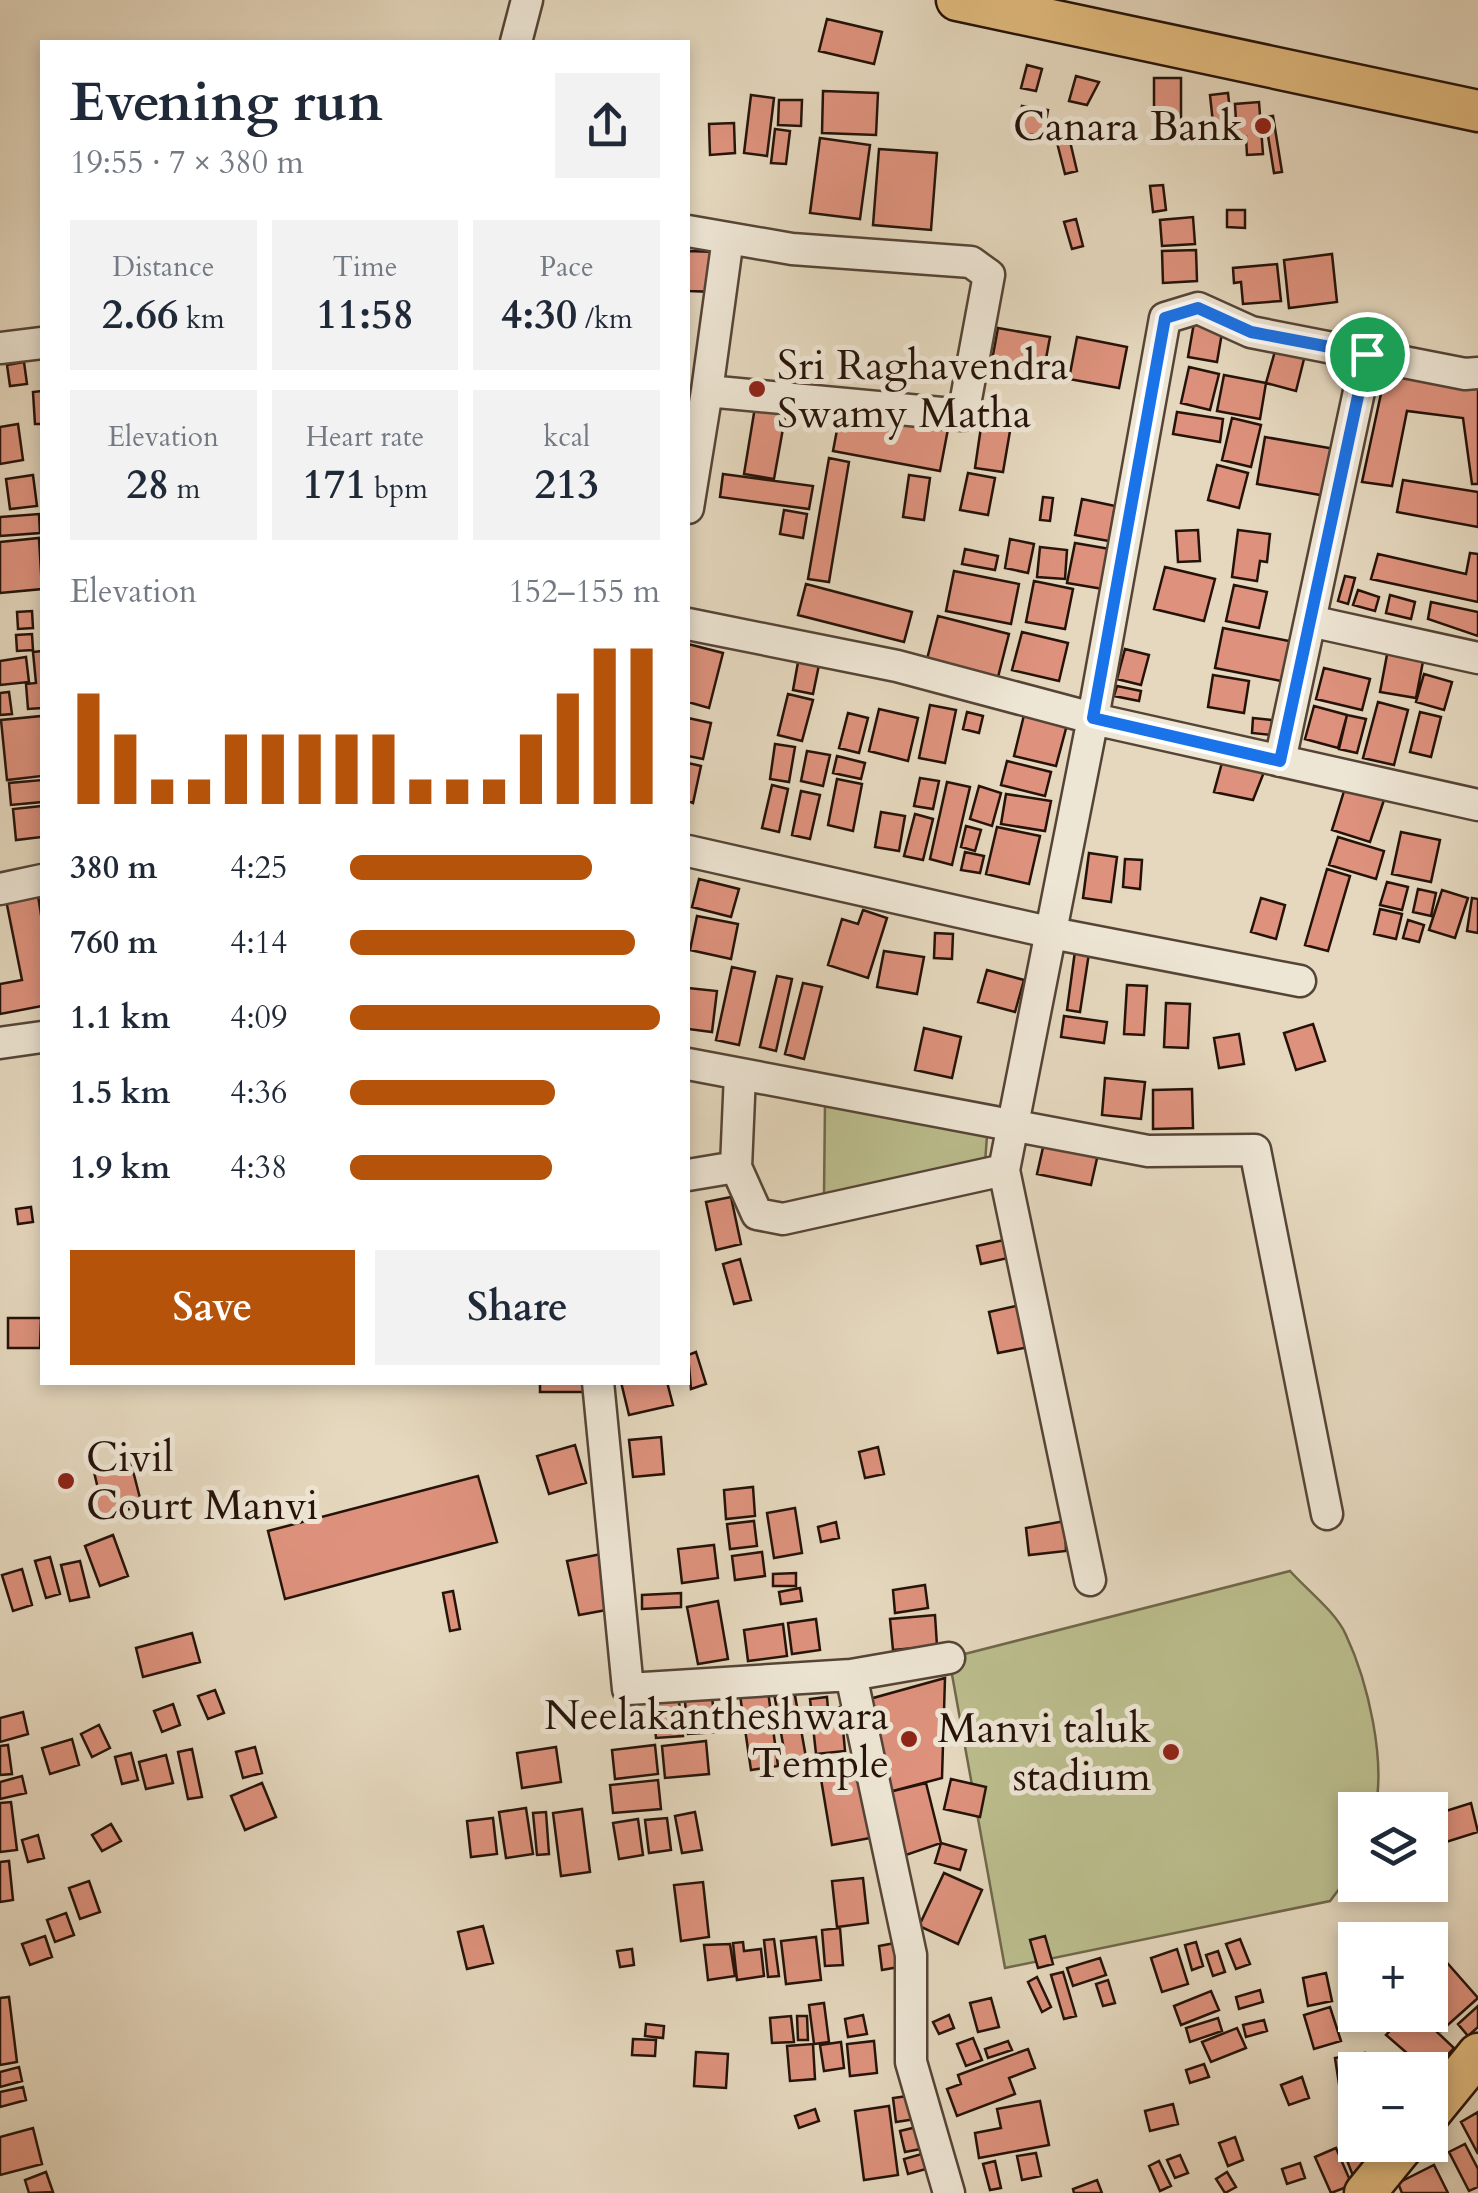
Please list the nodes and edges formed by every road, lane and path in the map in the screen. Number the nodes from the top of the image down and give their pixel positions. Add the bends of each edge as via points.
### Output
1 (526, 0) edge
2 (957, 0) edge
3 (516, 40) edge
4 (1478, 111) edge
5 (690, 231) edge
6 (728, 238) junction
7 (40, 343) edge
8 (0, 348) edge
9 (1367, 354) junction
10 (1478, 372) edge
11 (708, 391) junction
12 (690, 496) edge
13 (1310, 621) junction
14 (690, 624) edge
15 (1478, 658) edge
16 (1093, 718) junction
17 (1280, 761) junction
18 (1478, 805) edge
19 (690, 851) edge
20 (40, 880) edge
21 (0, 889) edge
22 (1050, 932) junction
23 (1300, 981) dead end
24 (40, 1037) edge
25 (0, 1044) edge
26 (690, 1064) edge
27 (740, 1074) junction
28 (1010, 1126) junction
29 (736, 1166) junction
30 (1004, 1170) junction
31 (690, 1176) edge
32 (598, 1385) edge
33 (1327, 1514) dead end
34 (1090, 1580) dead end
35 (949, 1658) dead end
36 (851, 1675) junction
37 (1478, 2054) edge
38 (1448, 2091) edge
39 (1390, 2162) edge
40 (948, 2193) edge
41 (1365, 2193) edge

1 - 3 street
2 - 4 main road
5 - 6 street
6 - 11 street
6 - 11 street via 971,262 989,274 963,415
7 - 8 street
9 - 10 street
9 - 13 street
9 - 16 street via 1251,332 1198,308 1165,318
11 - 12 street
13 - 15 street
13 - 17 street
14 - 16 street via 897,666
16 - 17 street
16 - 22 street
17 - 18 street
19 - 22 street
20 - 21 street
22 - 23 street
22 - 28 street
24 - 25 street
26 - 27 street
27 - 28 street
27 - 29 street
28 - 30 street
28 - 33 street via 1148,1151 1255,1150
29 - 30 street via 757,1214 783,1219
29 - 31 street
30 - 34 street
32 - 36 street via 628,1689
35 - 36 street
36 - 40 street via 912,1954 911,2062
37 - 38 main road
39 - 41 main road

